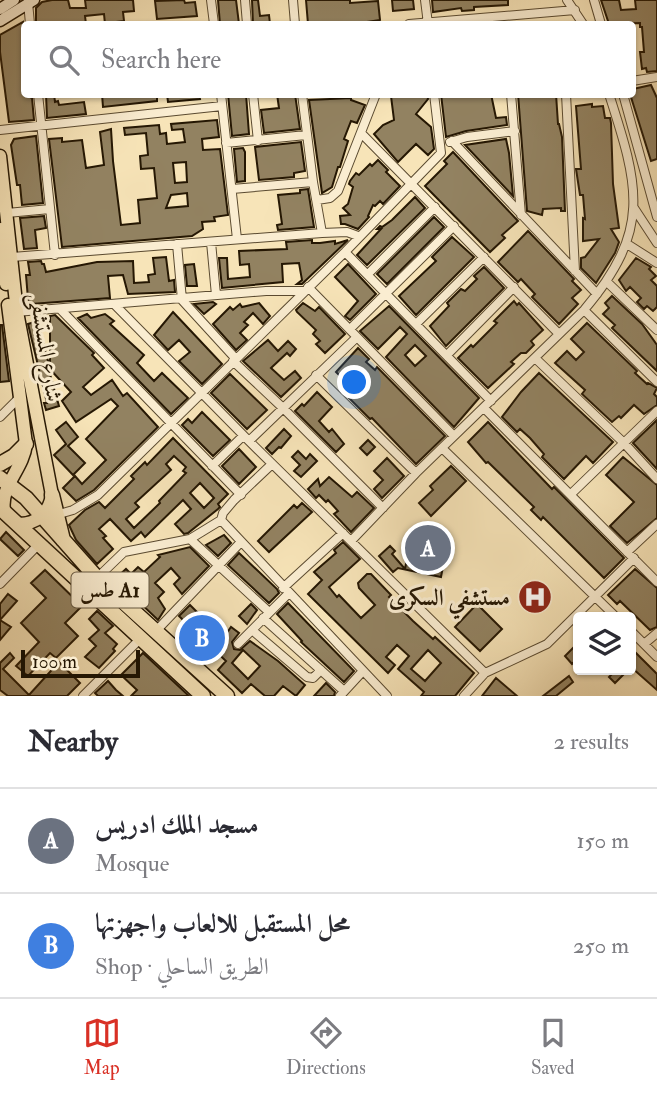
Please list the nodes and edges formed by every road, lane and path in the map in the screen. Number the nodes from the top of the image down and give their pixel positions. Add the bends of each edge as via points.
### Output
1 (14, 0) edge
2 (211, 0) edge
3 (245, 0) edge
4 (293, 0) edge
5 (425, 0) edge
6 (567, 0) edge
7 (594, 0) edge
8 (31, 1) edge
9 (0, 9) edge
10 (575, 10) junction
11 (505, 20) edge
12 (0, 21) edge
13 (30, 21) edge
14 (214, 21) edge
15 (247, 21) edge
16 (295, 21) edge
17 (427, 21) edge
18 (479, 21) edge
19 (581, 21) edge
20 (600, 21) edge
21 (657, 77) edge
22 (636, 80) edge
23 (38, 98) edge
24 (221, 98) edge
25 (253, 98) edge
26 (302, 98) edge
27 (374, 98) edge
28 (434, 98) edge
29 (511, 98) edge
30 (566, 98) edge
31 (610, 98) edge
32 (624, 98) edge
33 (222, 106) junction
34 (41, 124) junction
35 (0, 130) edge
36 (515, 131) junction
37 (360, 133) junction
38 (306, 135) junction
39 (258, 141) junction
40 (452, 141) junction
41 (636, 141) junction
42 (226, 144) junction
43 (440, 144) junction
44 (624, 144) junction
45 (0, 156) edge
46 (313, 182) junction
47 (412, 183) junction
48 (232, 189) junction
49 (654, 196) edge
50 (317, 200) junction
51 (435, 207) junction
52 (634, 208) junction
53 (50, 209) junction
54 (7, 213) junction
55 (521, 215) junction
56 (657, 216) edge
57 (0, 225) edge
58 (454, 226) junction
59 (322, 233) junction
60 (358, 236) junction
61 (237, 239) junction
62 (211, 242) junction
63 (657, 243) edge
64 (177, 244) junction
65 (626, 244) junction
66 (345, 252) junction
67 (55, 255) junction
68 (12, 257) junction
69 (484, 257) junction
70 (657, 263) edge
71 (575, 271) junction
72 (368, 274) junction
73 (607, 282) junction
74 (3, 285) edge
75 (514, 287) junction
76 (306, 289) junction
77 (597, 294) junction
78 (216, 295) junction
79 (387, 295) junction
80 (183, 300) junction
81 (114, 304) junction
82 (61, 310) junction
83 (584, 310) junction
84 (13, 312) junction
85 (416, 324) junction
86 (350, 330) junction
87 (657, 330) edge
88 (559, 334) junction
89 (357, 337) junction
90 (447, 355) junction
91 (535, 358) junction
92 (234, 360) junction
93 (316, 375) junction
94 (657, 382) edge
95 (201, 393) junction
96 (20, 397) junction
97 (491, 401) junction
98 (283, 408) junction
99 (484, 408) junction
100 (657, 411) edge
101 (0, 417) edge
102 (170, 424) junction
103 (454, 436) junction
104 (246, 438) junction
105 (624, 443) junction
106 (26, 444) junction
107 (442, 448) junction
108 (0, 464) edge
109 (272, 464) junction
110 (212, 466) junction
111 (416, 473) junction
112 (657, 479) edge
113 (4, 480) edge
114 (571, 494) junction
115 (52, 495) junction
116 (241, 495) junction
117 (383, 508) junction
118 (2, 509) edge
119 (56, 515) junction
120 (41, 517) junction
121 (220, 520) junction
122 (19, 524) junction
123 (657, 524) edge
124 (343, 533) junction
125 (190, 539) junction
126 (351, 541) junction
127 (40, 543) junction
128 (240, 543) junction
129 (65, 545) junction
130 (631, 555) junction
131 (218, 565) junction
132 (97, 578) junction
133 (657, 582) edge
134 (0, 584) edge
135 (286, 591) junction
136 (594, 597) junction
137 (610, 612) edge
138 (266, 615) junction
139 (252, 630) junction
140 (156, 631) junction
141 (657, 633) edge
142 (636, 636) edge
143 (141, 638) junction
144 (238, 644) dead end
145 (645, 644) junction
146 (657, 657) edge
147 (321, 670) junction
148 (362, 671) junction
149 (485, 673) junction
150 (342, 694) edge
151 (83, 696) edge
152 (202, 696) edge
153 (227, 696) edge
154 (387, 696) edge
155 (464, 696) edge

1 - 9 street
2 - 14 street
3 - 15 street
4 - 16 street
5 - 17 street
6 - 10 street
7 - 20 street
8 - 12 street
8 - 13 street
10 - 11 street
10 - 19 street
11 - 18 street
21 - 22 street
23 - 34 street
24 - 33 street
25 - 39 street
26 - 38 street
27 - 37 street
28 - 43 street
29 - 36 street
30 - 71 street
31 - 44 street
32 - 41 street
33 - 34 street
33 - 42 street
34 - 35 street
34 - 53 street
36 - 40 street
36 - 55 street
37 - 47 street
37 - 50 street via 338,191
38 - 39 street
38 - 46 street
39 - 42 street
40 - 43 street
40 - 55 street
41 - 44 street
41 - 49 street
42 - 48 street
43 - 47 street via 441,153
44 - 52 street via 634,183
45 - 54 main road, شارع المستشفى
46 - 48 street
46 - 50 street
47 - 51 street
47 - 60 street
48 - 61 street
49 - 56 street
50 - 59 street
51 - 58 street
51 - 72 street
52 - 63 street
52 - 65 street
53 - 54 street
53 - 67 street
54 - 68 main road, شارع المستشفى
55 - 71 street
57 - 74 main road, شارع المستشفى
58 - 69 street
58 - 79 street
59 - 60 street
59 - 61 street
60 - 66 street
61 - 62 street
62 - 64 street
62 - 78 street
64 - 67 street
64 - 80 street
65 - 70 street
65 - 73 street
66 - 72 street
66 - 76 street
67 - 68 street
68 - 84 main road, شارع المستشفى
69 - 75 street
69 - 85 street
71 - 77 street
72 - 79 street
73 - 77 street
73 - 87 street
74 - 84 main road, شارع المستشفى
75 - 88 street
75 - 90 street
76 - 78 street
76 - 86 street
76 - 92 street
77 - 83 street
78 - 80 street
79 - 85 street
79 - 86 street
80 - 81 street
80 - 92 street
81 - 82 street
81 - 95 street
82 - 84 street
82 - 102 street
83 - 88 street
83 - 94 street
84 - 96 main road, شارع المستشفى
84 - 115 main road, شارع المستشفى
85 - 90 street
86 - 89 street
88 - 91 street
89 - 93 street
89 - 103 street
90 - 97 street
91 - 97 street
91 - 105 street
92 - 95 street
92 - 98 street
93 - 98 street
93 - 111 street
95 - 102 street
95 - 104 street
96 - 101 street
96 - 106 main road, شارع المستشفى
97 - 99 street
98 - 104 street
98 - 117 street
99 - 103 street
99 - 114 street
100 - 105 street
102 - 110 street
102 - 119 street via 98,495
103 - 107 street
104 - 109 street
104 - 110 street
105 - 112 street
105 - 114 street
106 - 108 highway
106 - 113 main road, شارع المستشفى via 21,464
107 - 111 street
107 - 136 street
109 - 116 street
109 - 124 street
110 - 116 street
111 - 117 street
113 - 118 main road, شارع المستشفى
113 - 120 highway, طس A1
114 - 130 street
115 - 119 highway
115 - 120 main road
116 - 121 street
117 - 126 street
118 - 122 highway, طس A1
119 - 129 highway
120 - 122 main road
120 - 129 highway, طس A1
121 - 125 street
121 - 128 street
122 - 127 highway, طس A1
123 - 130 street
124 - 126 street
124 - 135 street
125 - 131 street
125 - 132 street via 124,552
126 - 149 street
127 - 134 street
127 - 143 highway, طس A1
128 - 131 street
128 - 135 street
129 - 132 highway, طس A1
130 - 133 street
130 - 136 street
131 - 138 street
131 - 140 street
132 - 140 highway, طس A1
135 - 138 street
135 - 148 street
136 - 137 street
136 - 149 street via 547,644
138 - 139 street
138 - 147 street
139 - 144 street
139 - 147 street via 307,677 313,678
140 - 153 highway, طس A1
141 - 145 street
142 - 145 street
143 - 151 street
143 - 152 highway, طس A1
145 - 146 street
147 - 150 street
148 - 150 street
148 - 154 street
149 - 155 street

